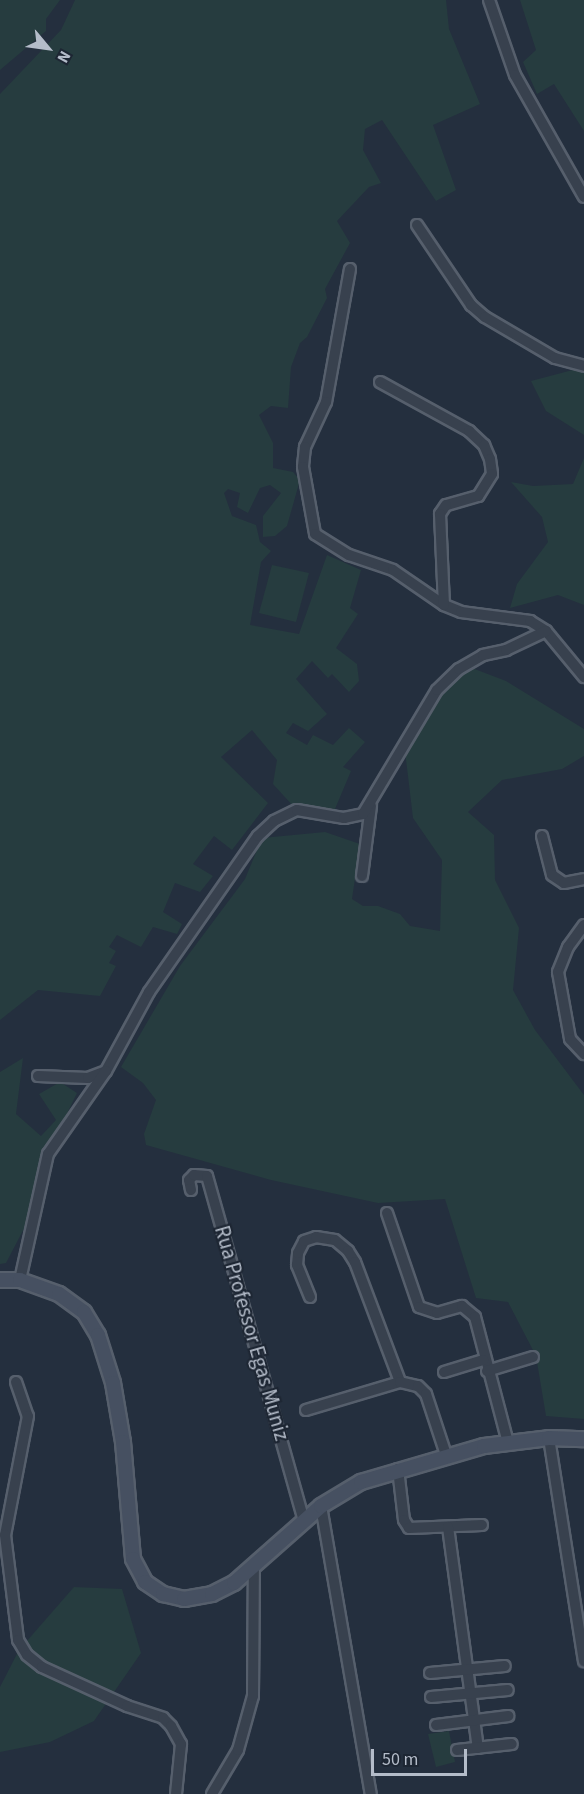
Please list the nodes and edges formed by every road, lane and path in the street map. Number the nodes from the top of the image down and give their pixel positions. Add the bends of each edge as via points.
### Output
1 (489, 0) edge
2 (584, 197) edge
3 (417, 225) dead end
4 (350, 269) dead end
5 (584, 366) edge
6 (380, 382) dead end
7 (444, 605) junction
8 (546, 631) junction
9 (584, 677) edge
10 (371, 806) junction
11 (542, 836) dead end
12 (362, 876) dead end
13 (584, 879) edge
14 (584, 925) edge
15 (584, 1054) edge
16 (106, 1071) junction
17 (38, 1076) dead end
18 (191, 1190) dead end
19 (387, 1213) dead end
20 (0, 1280) edge
21 (20, 1280) junction
22 (310, 1297) dead end
23 (533, 1357) dead end
24 (485, 1366) junction
25 (444, 1372) dead end
26 (16, 1382) dead end
27 (400, 1382) junction
28 (306, 1410) dead end
29 (549, 1438) junction
30 (584, 1439) edge
31 (508, 1443) junction
32 (446, 1455) junction
33 (398, 1469) junction
34 (321, 1506) junction
35 (304, 1521) junction
36 (482, 1525) dead end
37 (448, 1527) junction
38 (3, 1534) edge
39 (254, 1567) junction
40 (584, 1661) edge
41 (505, 1666) dead end
42 (467, 1670) junction
43 (430, 1673) dead end
44 (508, 1689) dead end
45 (470, 1693) junction
46 (431, 1697) dead end
47 (508, 1716) dead end
48 (474, 1721) junction
49 (436, 1725) dead end
50 (512, 1744) dead end
51 (478, 1748) junction
52 (458, 1750) dead end
53 (176, 1794) edge
54 (212, 1794) edge
55 (371, 1794) edge

1 - 2 street via 507,60
3 - 5 street via 471,305 485,317 555,358
4 - 7 street via 326,402 305,447 303,467 311,525 323,542 393,570
6 - 7 street via 469,431 484,445 490,459 492,474 478,496 446,505 440,514
7 - 8 street via 461,612 513,616
8 - 9 street
8 - 10 street via 506,650 483,655 459,669 437,690 412,726
10 - 12 street
10 - 16 street via 354,818 297,810 274,821 258,836 149,992
11 - 13 street via 552,875 564,883
14 - 15 street via 568,947 558,972 570,1039
16 - 17 street via 88,1078
16 - 21 street via 48,1154
18 - 35 street, Rua Professor Egas Muniz via 189,1180 194,1174 207,1176
19 - 24 street via 419,1307 437,1312 454,1306 468,1310 475,1317
20 - 21 main road
21 - 39 main road via 59,1294 84,1312 98,1335 113,1383 123,1442 133,1559 145,1582 163,1594 184,1599 212,1594
22 - 27 street via 297,1265 298,1253 304,1241 316,1237 334,1240 354,1262
23 - 24 street
24 - 25 street
24 - 31 street
26 - 38 street via 28,1416 27,1433
27 - 28 street
27 - 32 street via 424,1389
29 - 30 main road
29 - 31 main road
29 - 40 street
31 - 32 main road
32 - 33 main road
33 - 34 main road via 361,1482
33 - 37 street via 406,1525 417,1530
34 - 35 main road
34 - 55 street
35 - 39 main road
36 - 37 street
37 - 42 street
38 - 53 street via 14,1625 27,1655 42,1667 163,1718 181,1744
39 - 54 street via 253,1696 238,1750
41 - 42 street
42 - 43 street
42 - 45 street
44 - 45 street
45 - 46 street
45 - 48 street
47 - 48 street
48 - 49 street
48 - 51 street
50 - 51 street
51 - 52 street

